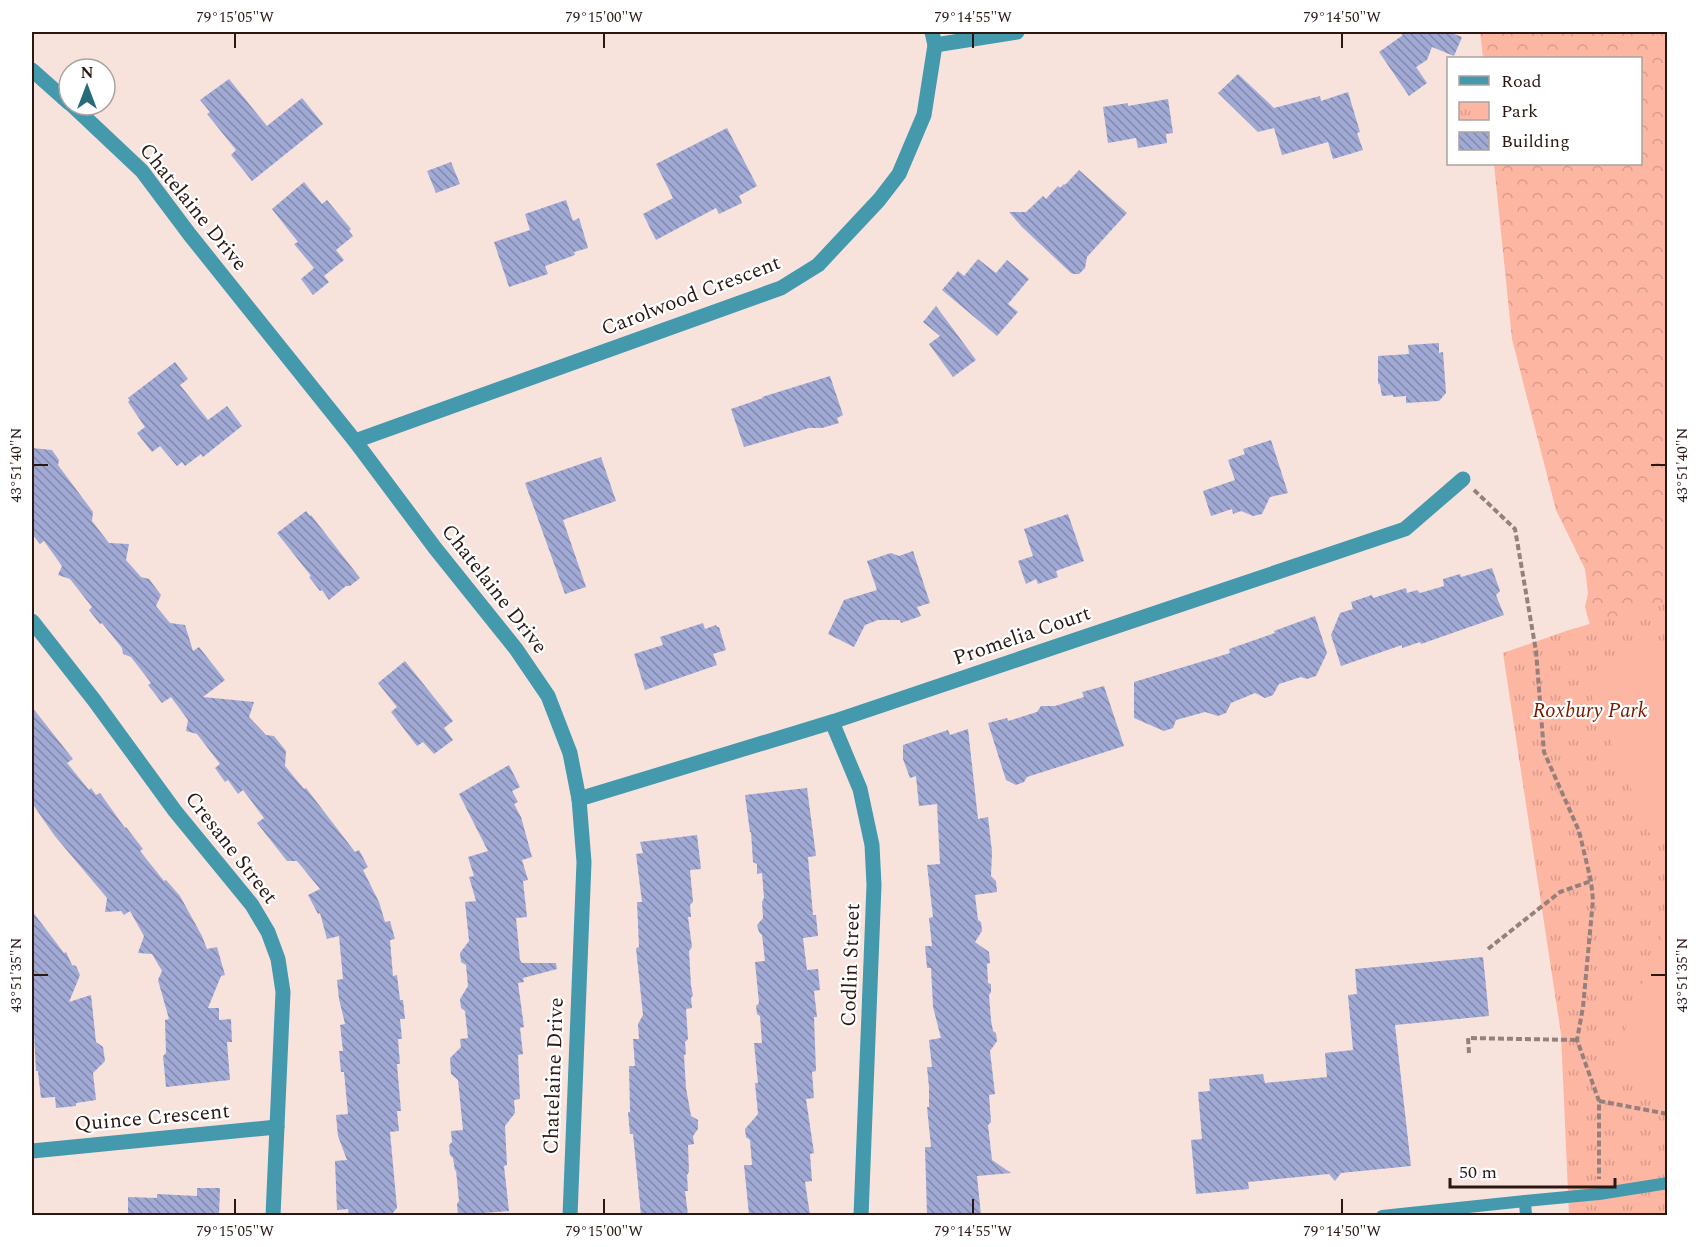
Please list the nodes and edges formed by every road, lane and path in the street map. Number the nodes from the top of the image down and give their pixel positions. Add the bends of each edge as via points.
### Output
1 (1017, 32) edge
2 (934, 38) edge
3 (32, 70) edge
4 (57, 92) edge
5 (84, 117) edge
6 (355, 441) junction
7 (1463, 479) joint
8 (32, 621) edge
9 (832, 722) junction
10 (579, 799) junction
11 (1591, 881) junction
12 (1488, 949) dead end
13 (1577, 1040) junction
14 (1469, 1053) dead end
15 (1599, 1101) junction
16 (1668, 1114) edge
17 (277, 1127) junction
18 (32, 1151) edge
19 (1668, 1183) edge
20 (1599, 1194) junction
21 (1525, 1201) junction
22 (273, 1215) edge
23 (570, 1215) edge
24 (861, 1215) edge
25 (1383, 1215) edge
26 (1526, 1215) edge

1 - 2 street
2 - 6 street, Carolwood Crescent via 924,115 899,174 818,265 781,288
3 - 4 street, Chatelaine Drive
5 - 6 street, Chatelaine Drive via 142,171
6 - 10 street, Chatelaine Drive via 548,696 570,753
7 - 9 street, Promelia Court via 1405,529
7 - 11 path via 1515,529 1536,651 1544,752 1579,831
8 - 17 street, Cresane Street via 175,811 252,905 268,932 278,958 283,992
9 - 10 street, Promelia Court
9 - 24 street, Codlin Street via 860,789 872,845 874,885
10 - 23 street, Chatelaine Drive via 584,862
11 - 12 path via 1560,892
11 - 13 path via 1593,900
13 - 14 path via 1468,1038
13 - 15 path
15 - 16 path
15 - 20 path
17 - 18 street, Quince Crescent
17 - 22 street, Cresane Street
19 - 20 lane
20 - 21 lane
21 - 25 lane
21 - 26 lane

